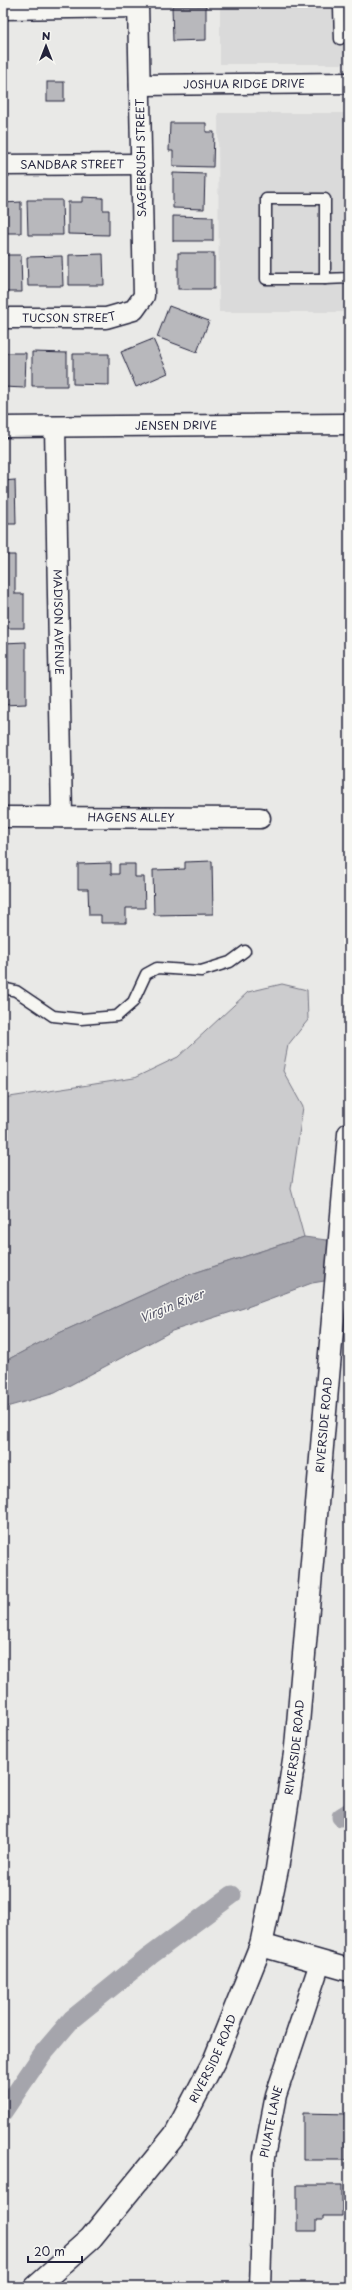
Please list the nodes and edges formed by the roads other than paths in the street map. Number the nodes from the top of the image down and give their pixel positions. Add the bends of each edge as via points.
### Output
1 (342, 3) edge
2 (138, 5) edge
3 (3, 9) edge
4 (340, 38) dead end
5 (349, 83) edge
6 (140, 85) junction
7 (141, 164) junction
8 (3, 165) edge
9 (349, 278) edge
10 (325, 279) junction
11 (134, 310) joint
12 (3, 318) edge
13 (349, 424) edge
14 (3, 427) edge
15 (55, 427) junction
16 (3, 817) edge
17 (62, 817) junction
18 (260, 818) dead end
19 (245, 951) dead end
20 (3, 988) edge
21 (349, 1134) edge
22 (261, 1945) junction
23 (320, 1963) junction
24 (349, 1970) edge
25 (36, 2287) edge
26 (260, 2287) edge

1 - 4 lane via 339,8
2 - 3 street
2 - 6 street, SAGEBRUSH STREET
5 - 6 street, JOSHUA RIDGE DRIVE
6 - 7 street, SAGEBRUSH STREET
7 - 8 street, SANDBAR STREET
7 - 11 street, SAGEBRUSH STREET via 144,296
9 - 10 lane
10 - 10 lane via 266,279 266,199 325,199
11 - 12 street, TUCSON STREET via 106,318
13 - 15 street, JENSEN DRIVE
14 - 15 street, JENSEN DRIVE
15 - 17 street, MADISON AVENUE
16 - 17 street, HAGENS ALLEY
17 - 18 street, HAGENS ALLEY
19 - 20 lane via 230,962 201,971 157,968 146,974 134,1002 116,1016 81,1019 53,1016 16,991
21 - 22 main road, RIVERSIDE ROAD via 296,1747 277,1869
22 - 23 main road
22 - 25 main road, RIVERSIDE ROAD via 215,2059 175,2135 91,2238
23 - 24 main road
23 - 26 street, PIUATE LANE via 276,2095 264,2157

